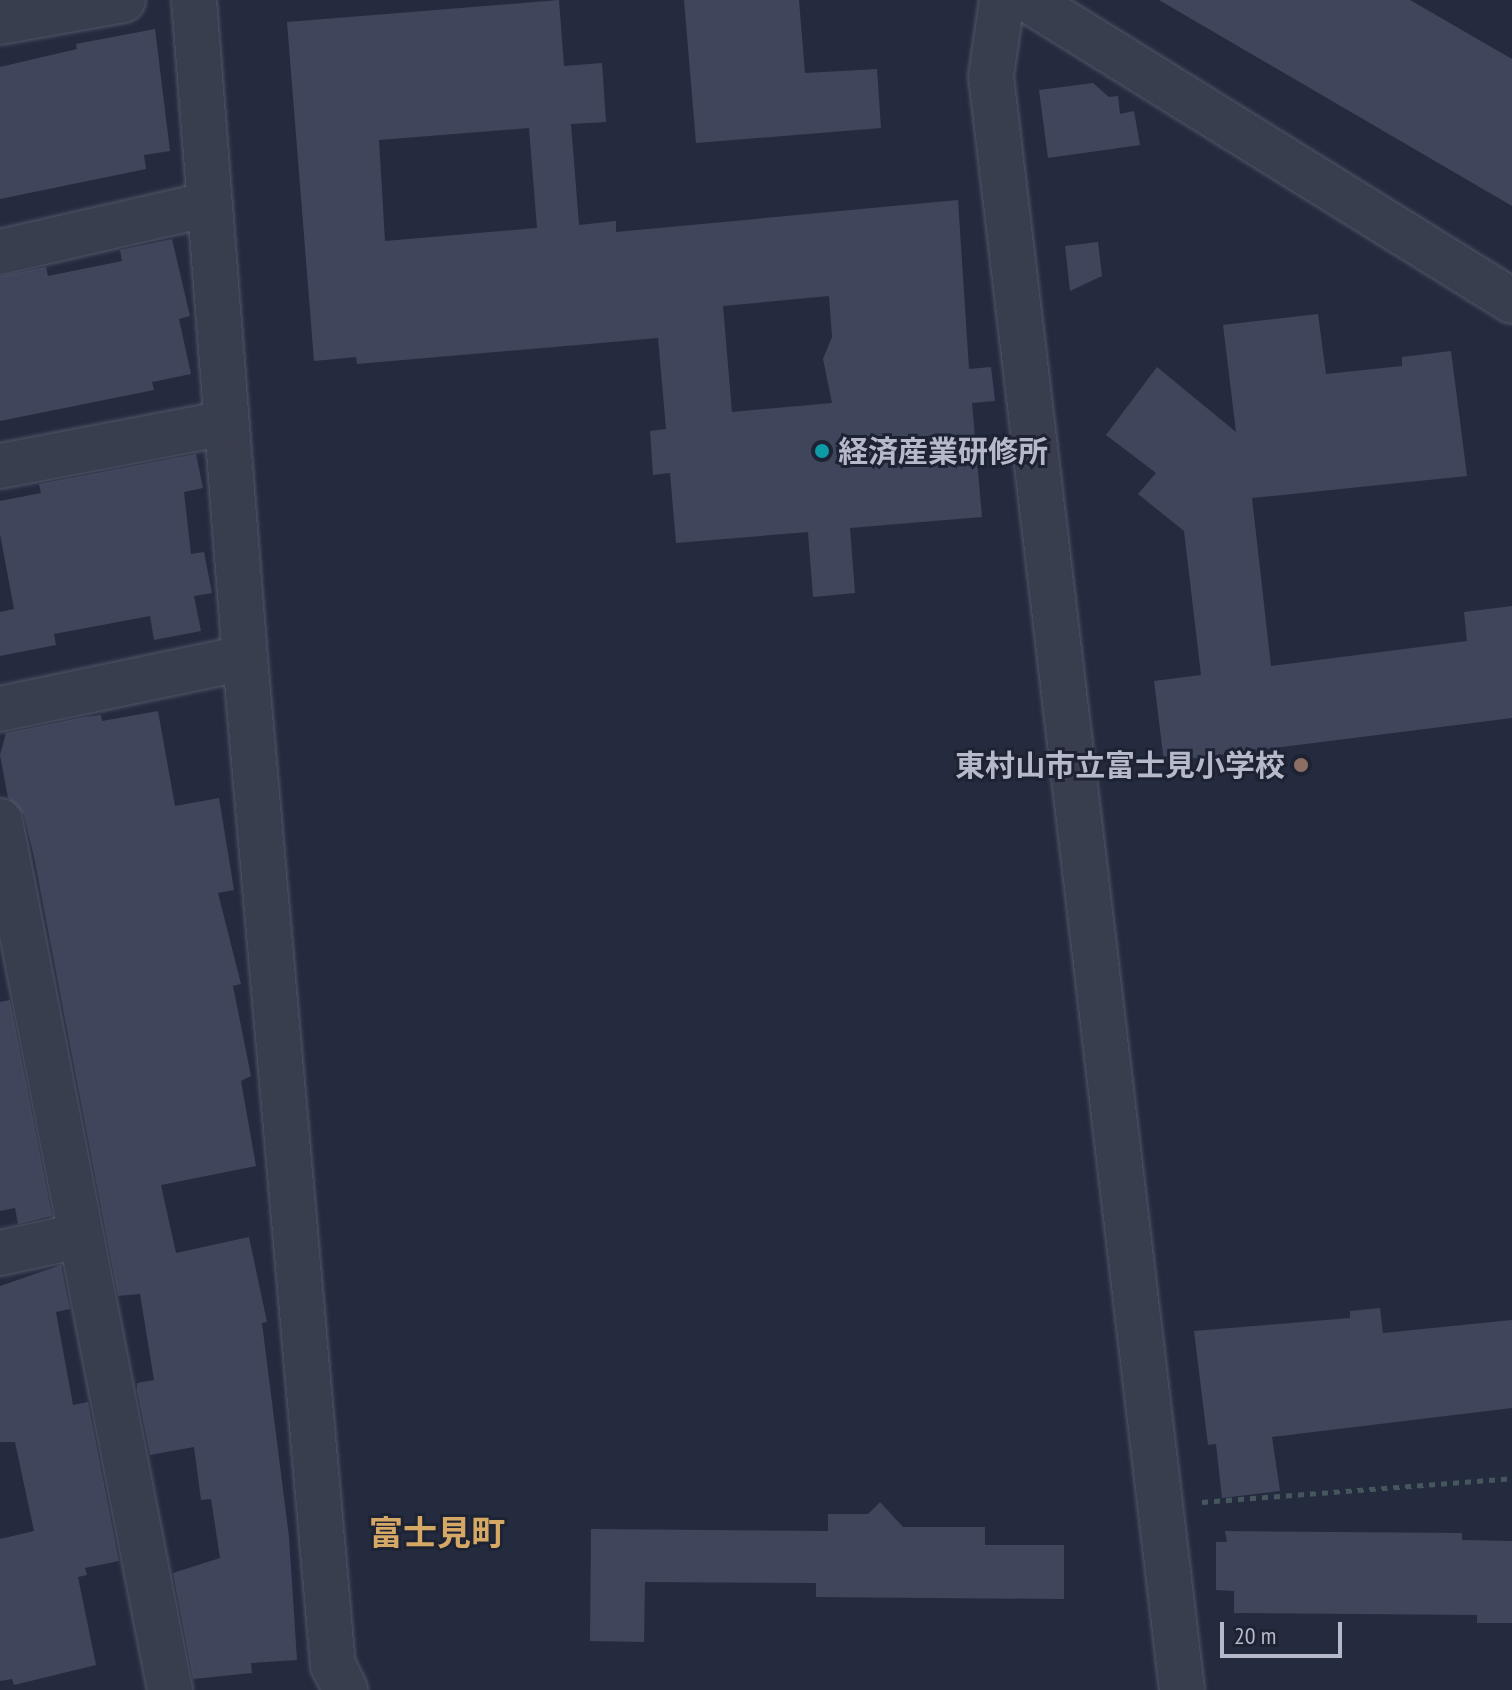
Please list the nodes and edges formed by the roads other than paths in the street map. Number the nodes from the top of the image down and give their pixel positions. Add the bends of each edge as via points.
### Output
1 (123, 0) edge
2 (194, 0) edge
3 (1002, 0) edge
4 (1028, 0) edge
5 (0, 22) edge
6 (210, 204) junction
7 (0, 252) edge
8 (1512, 301) edge
9 (226, 423) junction
10 (0, 466) edge
11 (245, 658) junction
12 (0, 709) edge
13 (0, 821) edge
14 (79, 1236) junction
15 (0, 1253) edge
16 (170, 1690) edge
17 (345, 1690) edge
18 (1182, 1690) edge

1 - 5 street
2 - 6 street
3 - 18 street via 991,76
4 - 8 street
6 - 7 street
6 - 9 street
9 - 10 street
9 - 11 street
11 - 12 street
11 - 17 street via 333,1665
13 - 14 street
14 - 15 street
14 - 16 street

